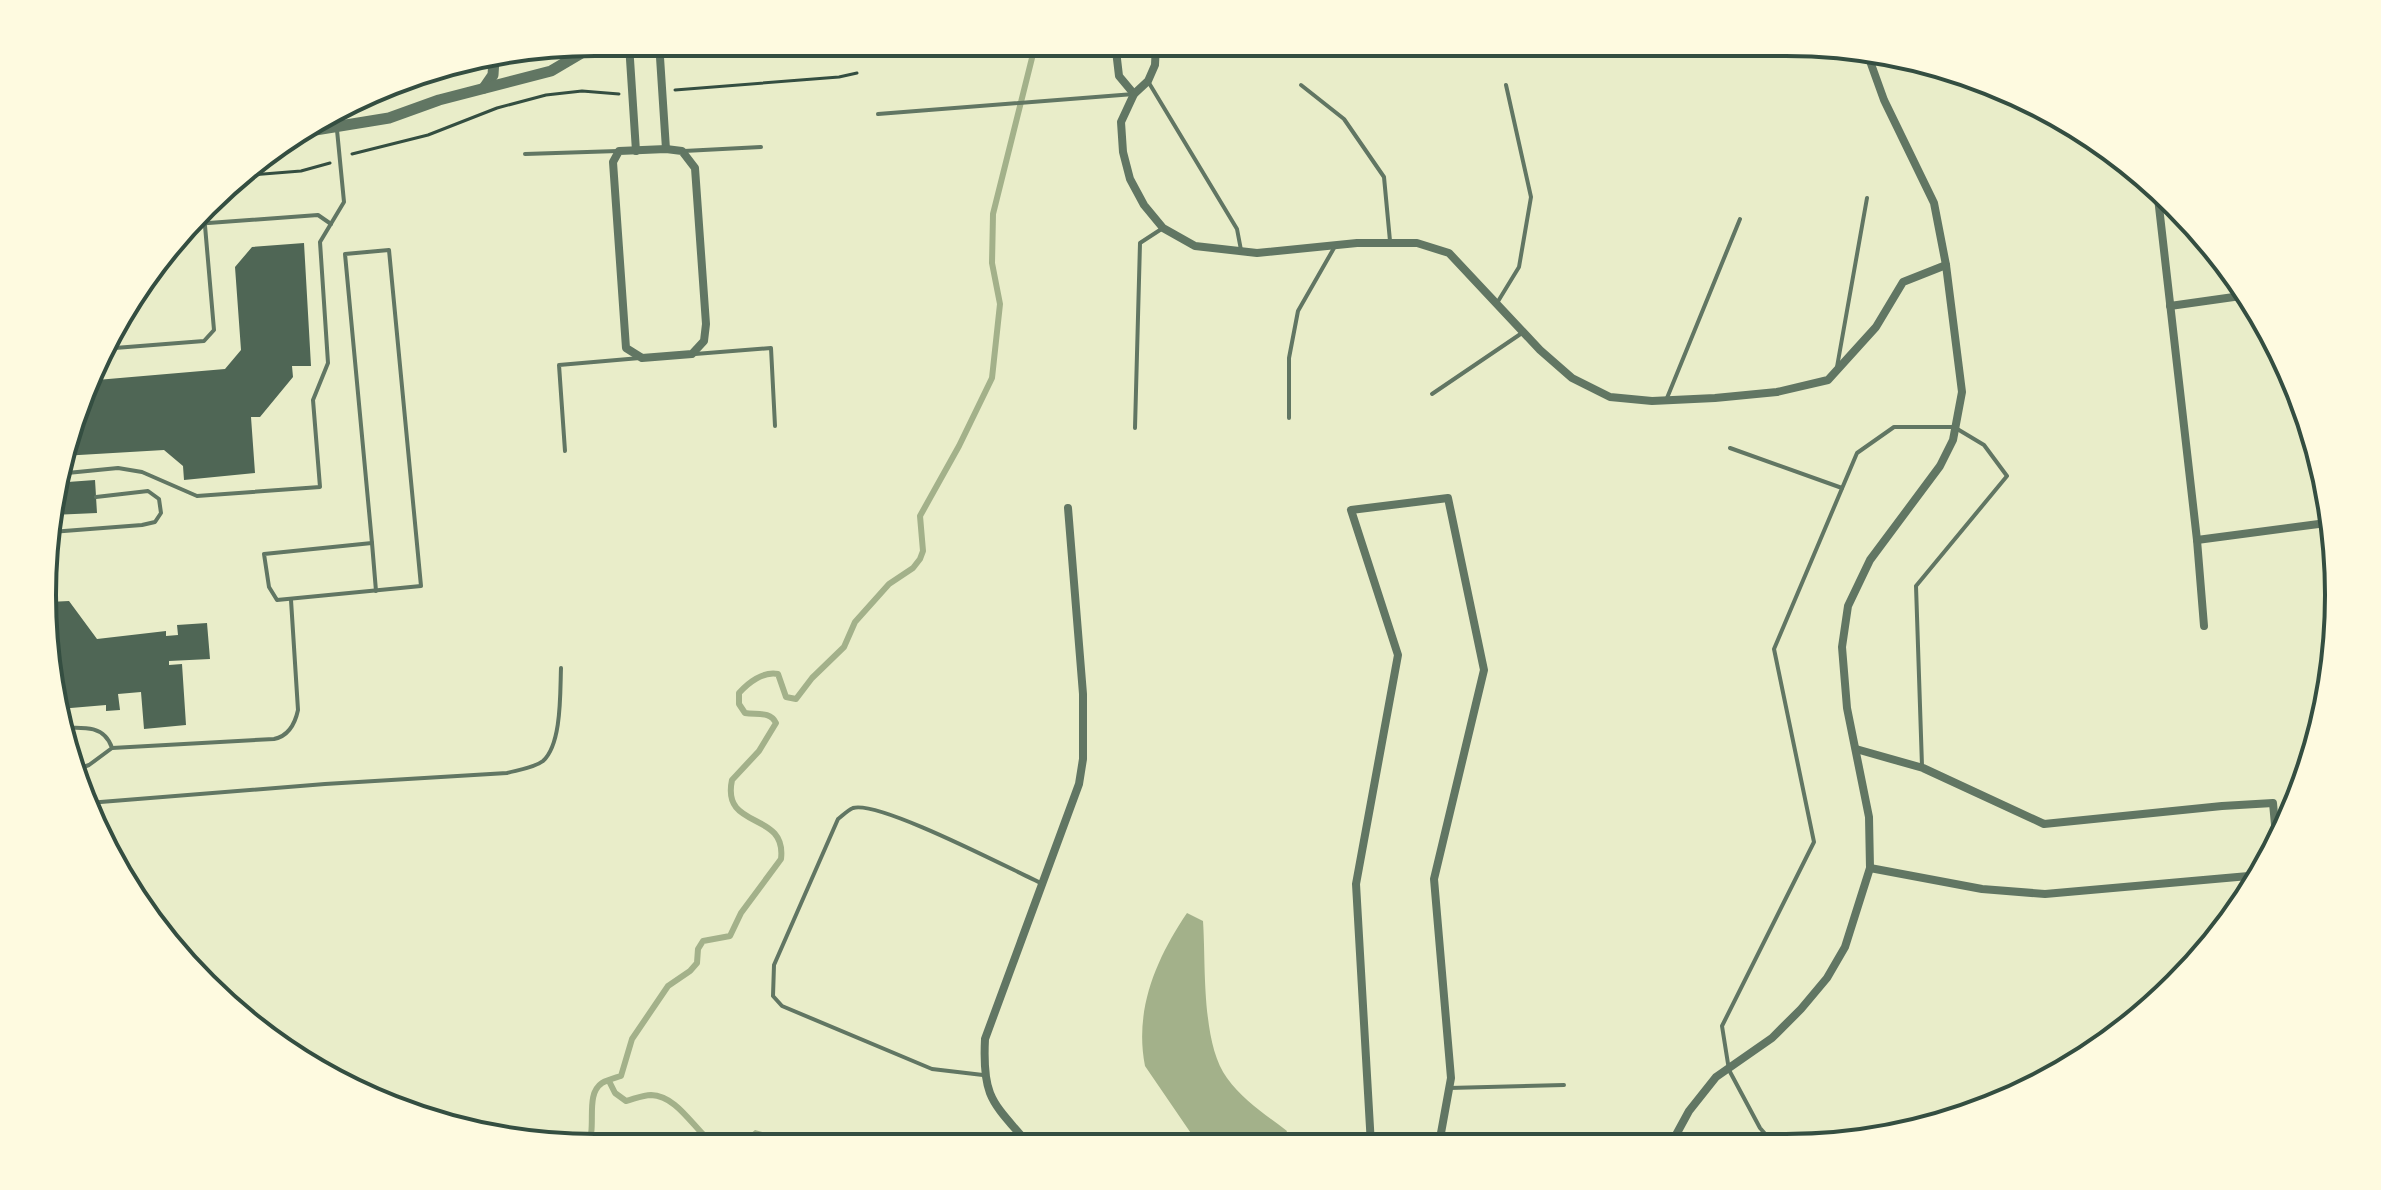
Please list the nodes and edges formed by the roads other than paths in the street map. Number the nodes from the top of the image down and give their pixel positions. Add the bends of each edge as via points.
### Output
1 (630, 56) edge
2 (660, 56) edge
3 (1117, 56) edge
4 (1155, 56) edge
5 (575, 57) edge
6 (1871, 63) edge
7 (494, 65) edge
8 (1148, 81) junction
9 (1301, 85) dead end
10 (1506, 85) dead end
11 (484, 89) junction
12 (1134, 94) junction
13 (878, 114) dead end
14 (337, 128) junction
15 (322, 130) edge
16 (761, 147) dead end
17 (666, 149) junction
18 (619, 151) junction
19 (636, 151) junction
20 (682, 151) junction
21 (525, 154) dead end
22 (1867, 198) dead end
23 (2159, 207) edge
24 (1740, 219) dead end
25 (205, 223) joint
26 (331, 224) junction
27 (1163, 228) junction
28 (1390, 243) junction
29 (1335, 246) junction
30 (1241, 252) junction
31 (1946, 265) junction
32 (2235, 297) edge
33 (1497, 303) junction
34 (2170, 306) junction
35 (1524, 332) junction
36 (117, 348) edge
37 (692, 354) junction
38 (642, 358) junction
39 (1836, 373) junction
40 (1432, 394) dead end
41 (1666, 400) junction
42 (1289, 418) dead end
43 (775, 426) dead end
44 (1954, 427) junction
45 (1135, 428) dead end
46 (1730, 448) dead end
47 (565, 451) dead end
48 (70, 473) edge
49 (1842, 488) junction
50 (96, 497) dead end
51 (1068, 508) dead end
52 (2320, 524) edge
53 (60, 531) edge
54 (2197, 540) junction
55 (372, 543) junction
56 (376, 591) junction
57 (291, 600) junction
58 (2204, 626) dead end
59 (561, 668) dead end
60 (72, 728) edge
61 (112, 748) junction
62 (1856, 749) junction
63 (85, 767) edge
64 (1923, 768) junction
65 (98, 802) edge
66 (2275, 821) edge
67 (1870, 868) junction
68 (2245, 876) edge
69 (1041, 883) junction
70 (1729, 1070) junction
71 (983, 1075) junction
72 (1564, 1085) dead end
73 (1449, 1088) junction
74 (1020, 1134) edge
75 (1370, 1134) edge
76 (1441, 1134) edge
77 (1676, 1134) edge
78 (1765, 1134) edge

1 - 19 street
2 - 17 street
3 - 12 street via 1119,76
4 - 8 street
5 - 11 street via 551,71
6 - 31 street via 1934,203
7 - 11 street
8 - 12 street
8 - 30 lane via 1237,229
9 - 28 lane via 1344,119 1384,177
10 - 33 lane via 1531,197 1519,267
11 - 14 street
12 - 13 lane
12 - 27 street via 1121,122 1123,152 1130,179
14 - 15 street
14 - 26 lane via 344,202
16 - 20 lane
17 - 19 street
17 - 20 street
18 - 19 street
18 - 21 lane
18 - 38 street via 613,162 626,348
20 - 37 street via 695,168 706,324 704,341
22 - 39 lane
23 - 34 street
24 - 41 lane
25 - 26 lane via 318,215
25 - 36 lane via 214,330 204,341
26 - 48 lane via 320,242 328,363 313,400 320,487 197,496 142,472 118,468
27 - 30 street via 1195,246
27 - 45 lane via 1140,243
28 - 29 street
28 - 33 street via 1417,243 1449,253
29 - 30 street
29 - 42 lane via 1298,311 1289,358
31 - 39 street via 1903,282 1876,327
31 - 44 street via 1962,385
32 - 34 street
33 - 35 street
34 - 54 street
35 - 40 lane
35 - 41 street via 1572,378 1610,397
37 - 38 street
37 - 43 lane via 771,348
38 - 47 lane via 559,365
39 - 41 street via 1828,380 1777,392
44 - 49 lane via 1894,427 1857,453
44 - 62 street via 1940,466 1870,560 1848,606 1842,647
44 - 64 lane via 1984,445 2007,476 1916,586
46 - 49 lane
49 - 70 lane via 1774,649 1814,842 1722,1026
50 - 53 lane via 152,492 161,513 155,522 142,525
51 - 69 street via 1083,759 1073,804
52 - 54 street
54 - 58 street
55 - 56 lane
55 - 56 lane via 345,254 389,250 421,586
55 - 57 lane via 264,554 271,593 277,600
56 - 57 lane
57 - 61 lane via 298,710 284,736
59 - 65 lane via 552,748 543,761 526,768
60 - 61 lane via 94,728
61 - 63 lane
62 - 64 street
62 - 67 street via 1869,817
64 - 66 street via 2044,824 2273,803
67 - 68 street via 1982,889 2045,894
67 - 70 street via 1845,947 1827,978 1772,1038
69 - 71 street via 985,1039
69 - 71 lane via 895,816 853,808 838,819 774,965 773,996 782,1006 932,1069
70 - 77 street via 1716,1077
70 - 78 lane
71 - 74 street via 996,1105
72 - 73 lane
73 - 75 street via 1434,879 1484,670 1448,498 1351,510 1398,655 1356,884
73 - 76 street

